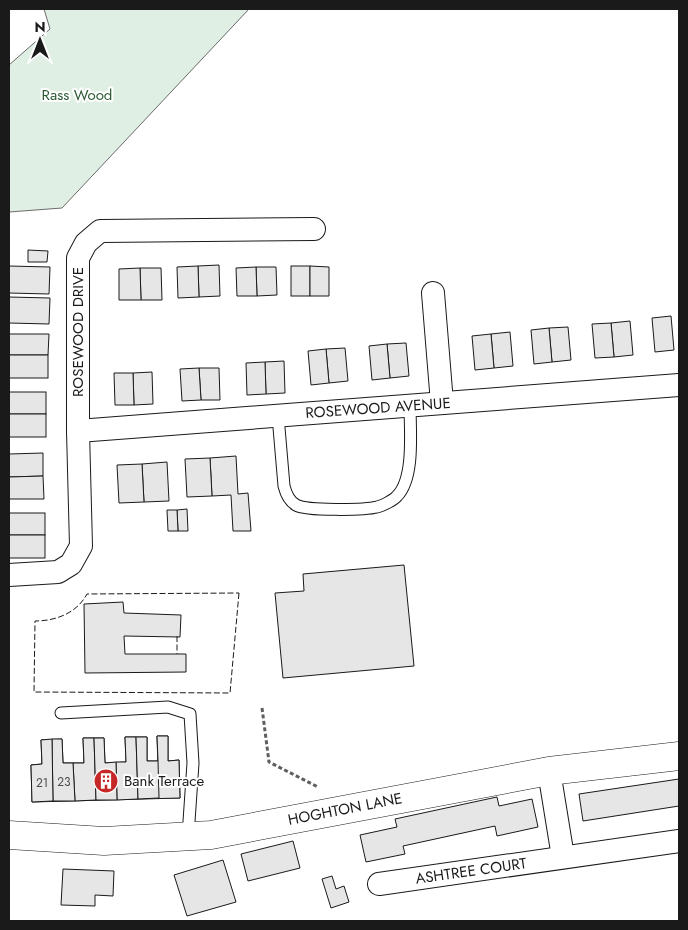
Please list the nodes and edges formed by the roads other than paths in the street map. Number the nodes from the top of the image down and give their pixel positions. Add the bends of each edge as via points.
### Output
1 (314, 229) dead end
2 (433, 293) dead end
3 (679, 385) edge
4 (442, 403) junction
5 (410, 406) junction
6 (278, 416) junction
7 (78, 431) junction
8 (9, 575) edge
9 (62, 713) dead end
10 (679, 756) edge
11 (549, 771) junction
12 (9, 835) edge
13 (188, 836) junction
14 (679, 841) edge
15 (563, 857) junction
16 (379, 884) dead end

1 - 7 street, ROSEWOOD DRIVE via 100,231 86,243 78,258
2 - 4 street
3 - 4 street, ROSEWOOD AVENUE
4 - 5 street, ROSEWOOD AVENUE
5 - 6 street, ROSEWOOD AVENUE
5 - 6 lane via 410,454 405,483 397,497 377,507 315,510 297,506 287,496 284,486
6 - 7 street, ROSEWOOD AVENUE
7 - 8 street, ROSEWOOD DRIVE via 81,546 71,564 58,572
9 - 13 lane via 168,707 190,714 193,762
10 - 11 main road, HOGHTON LANE
11 - 13 main road, HOGHTON LANE via 211,835
11 - 15 street
12 - 13 main road, HOGHTON LANE via 104,840
14 - 15 street, ASHTREE COURT
15 - 16 street, ASHTREE COURT

